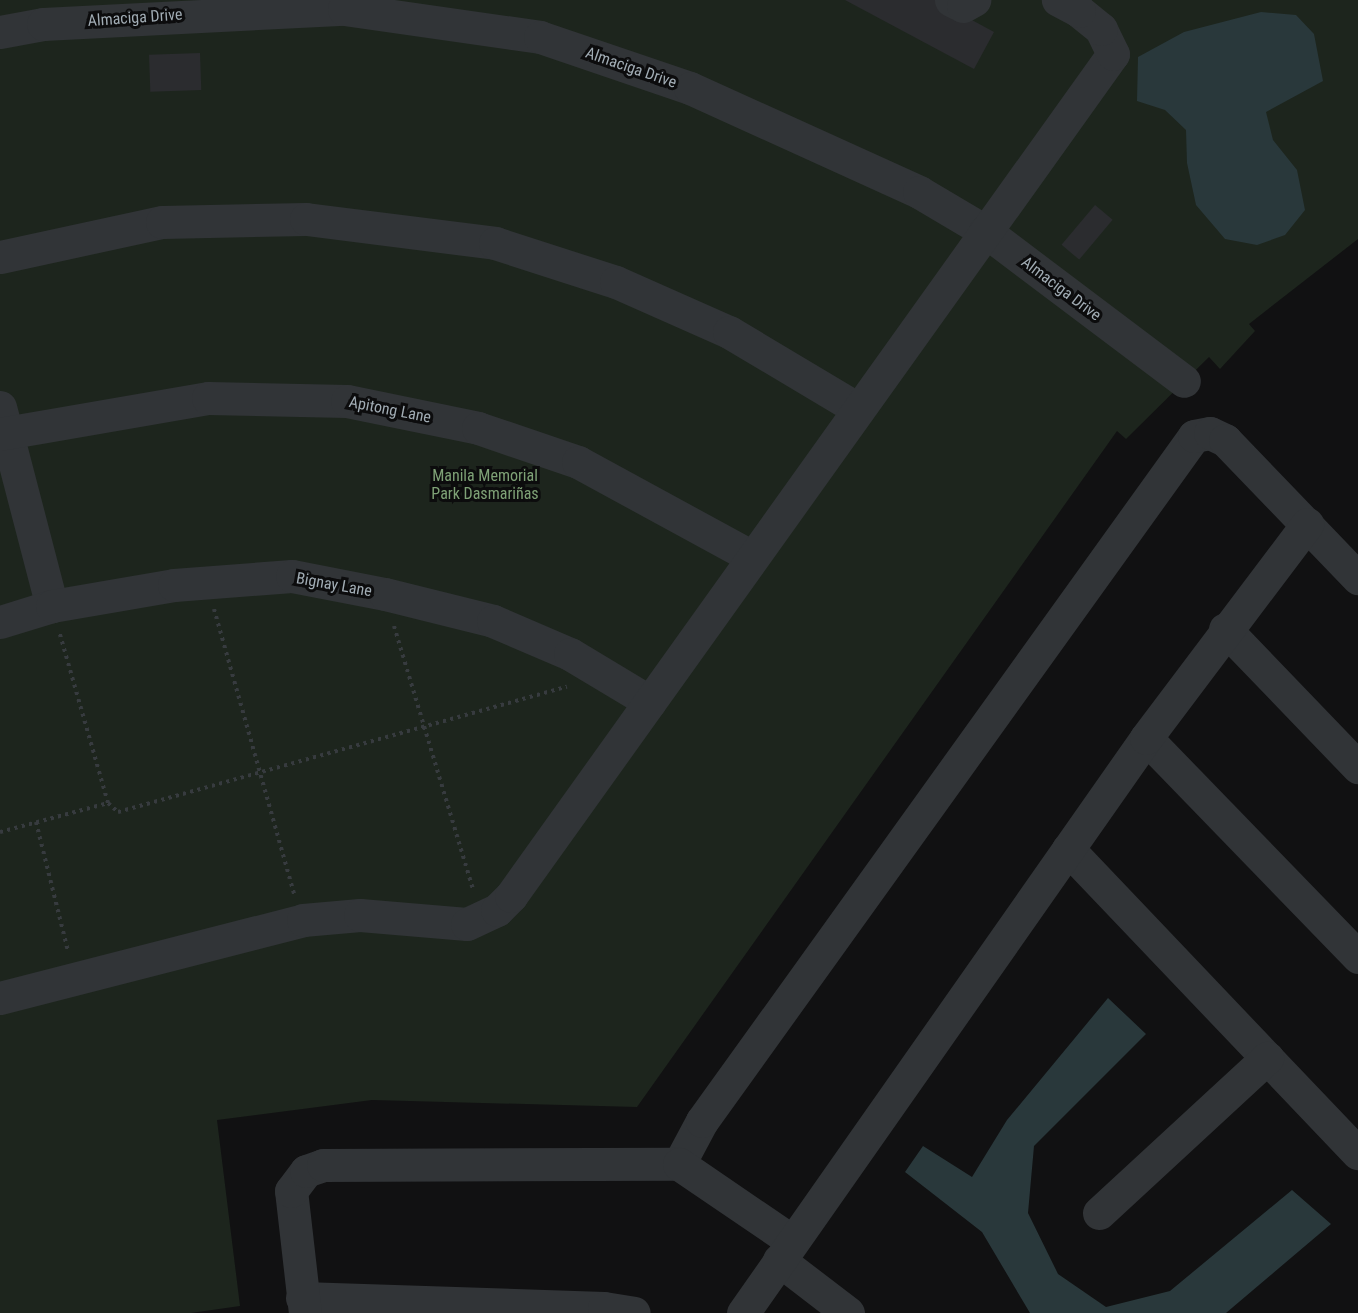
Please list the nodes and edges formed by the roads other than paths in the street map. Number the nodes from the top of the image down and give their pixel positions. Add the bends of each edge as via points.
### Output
1 (951, 0) edge
2 (974, 0) edge
3 (1058, 0) edge
4 (0, 32) edge
5 (985, 231) junction
6 (0, 257) edge
7 (1184, 381) dead end
8 (858, 409) junction
9 (2, 424) edge
10 (1307, 525) junction
11 (752, 557) junction
12 (1358, 578) edge
13 (52, 606) junction
14 (0, 622) edge
15 (1225, 629) junction
16 (650, 702) junction
17 (1146, 738) junction
18 (1358, 767) edge
19 (1068, 849) junction
20 (1358, 957) edge
21 (0, 998) edge
22 (1267, 1058) junction
23 (1358, 1153) edge
24 (679, 1164) junction
25 (1098, 1213) dead end
26 (785, 1250) junction
27 (303, 1306) edge
28 (634, 1313) edge
29 (743, 1313) edge
30 (848, 1313) edge

1 - 2 street via 963,6
3 - 5 street via 1101,29 1113,54
4 - 5 street, Almaciga Drive via 43,24 344,9 540,37 690,88 813,141 919,192
5 - 7 street, Almaciga Drive
5 - 8 street
6 - 8 street via 162,222 306,219 495,243 616,282 729,332
8 - 11 street
9 - 11 street, Apitong Lane via 208,398 347,401 477,428 578,462
9 - 13 street
10 - 12 street
10 - 15 street
10 - 24 street via 1225,440 1210,432 1194,436 702,1121
11 - 16 street
13 - 14 street, Bignay Lane
13 - 16 street, Bignay Lane via 207,582 292,576 493,621 570,654
15 - 17 street
15 - 18 street
16 - 21 street via 511,896 482,918 466,924 360,915 302,921
17 - 19 street
17 - 20 street
19 - 22 street
19 - 26 street
22 - 23 street
22 - 25 street
24 - 26 street
24 - 27 street via 323,1165 306,1171 291,1191
26 - 29 street
26 - 30 street
27 - 28 street via 604,1308

